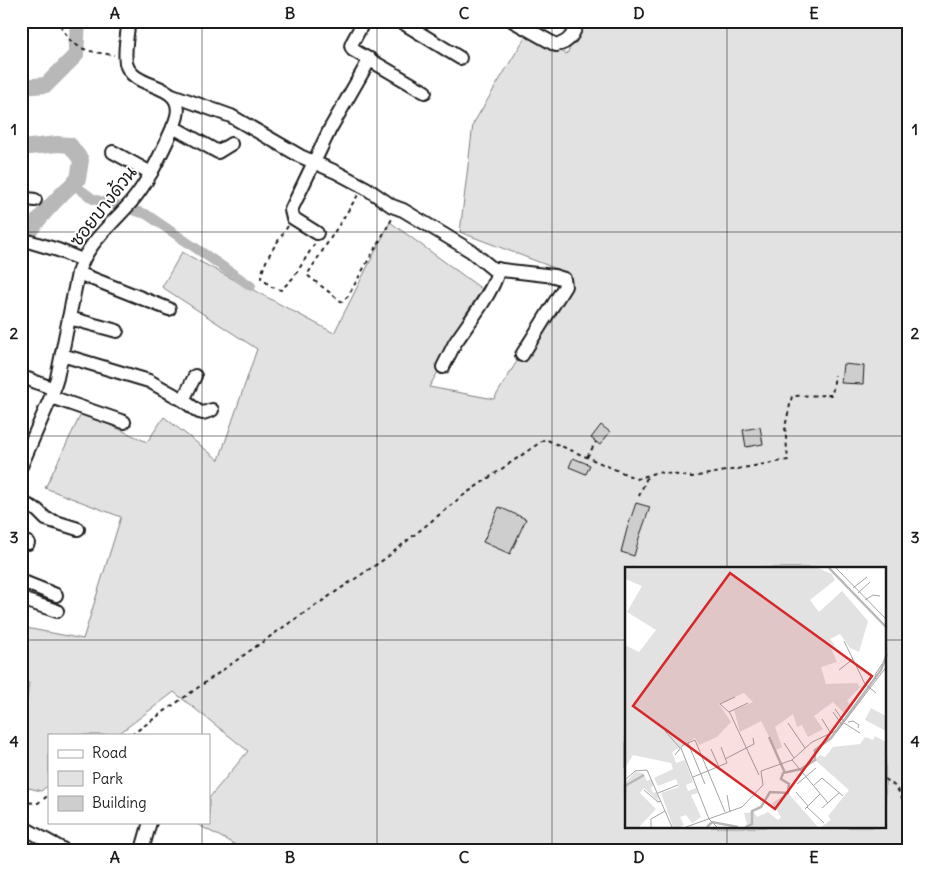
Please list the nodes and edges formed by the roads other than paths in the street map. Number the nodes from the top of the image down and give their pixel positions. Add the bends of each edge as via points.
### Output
1 (130, 21) edge
2 (364, 21) edge
3 (400, 21) edge
4 (513, 21) edge
5 (578, 21) edge
6 (460, 58) dead end
7 (370, 59) junction
8 (425, 92) dead end
9 (172, 95) junction
10 (173, 127) junction
11 (231, 144) dead end
12 (112, 152) dead end
13 (315, 162) junction
14 (151, 173) junction
15 (21, 198) edge
16 (35, 200) dead end
17 (317, 232) road end
18 (25, 240) edge
19 (82, 260) junction
20 (498, 269) junction
21 (78, 273) junction
22 (169, 309) dead end
23 (70, 318) junction
24 (117, 331) dead end
25 (522, 355) dead end
26 (62, 356) junction
27 (443, 367) dead end
28 (195, 376) dead end
29 (28, 379) dead end
30 (52, 393) junction
31 (183, 400) junction
32 (212, 410) dead end
33 (124, 422) dead end
34 (21, 466) edge
35 (21, 502) edge
36 (78, 529) dead end
37 (21, 581) edge
38 (56, 595) dead end
39 (21, 599) edge
40 (57, 611) dead end
41 (21, 824) edge
42 (149, 824) edge
43 (64, 850) edge
44 (142, 850) edge

1 - 9 street via 126,64 135,77
2 - 7 street via 351,46
3 - 6 street
4 - 5 street via 556,45 569,40
7 - 8 street
7 - 13 street
9 - 10 street, ซอยบางด้วน via 178,107
9 - 13 street via 232,116
10 - 11 street via 218,152
10 - 14 street, ซอยบางด้วน
12 - 14 street
13 - 17 street via 291,210 293,218
13 - 20 street via 404,210 471,251 489,267
14 - 19 street, ซอยบางด้วน
15 - 16 street
18 - 19 street
19 - 21 street, ซอยบางด้วน
20 - 25 street via 554,276 566,281
20 - 27 street via 490,290
21 - 22 street
21 - 23 street, ซอยบางด้วน
23 - 24 street
23 - 26 street, ซอยบางด้วน
26 - 30 street, ซอยบางด้วน
26 - 31 street via 149,381
28 - 31 street
29 - 30 street
30 - 33 street
30 - 34 street, ซอยบางด้วน
31 - 32 street via 199,412
35 - 36 street via 46,519
37 - 38 street
39 - 40 street
41 - 43 street
42 - 44 street

